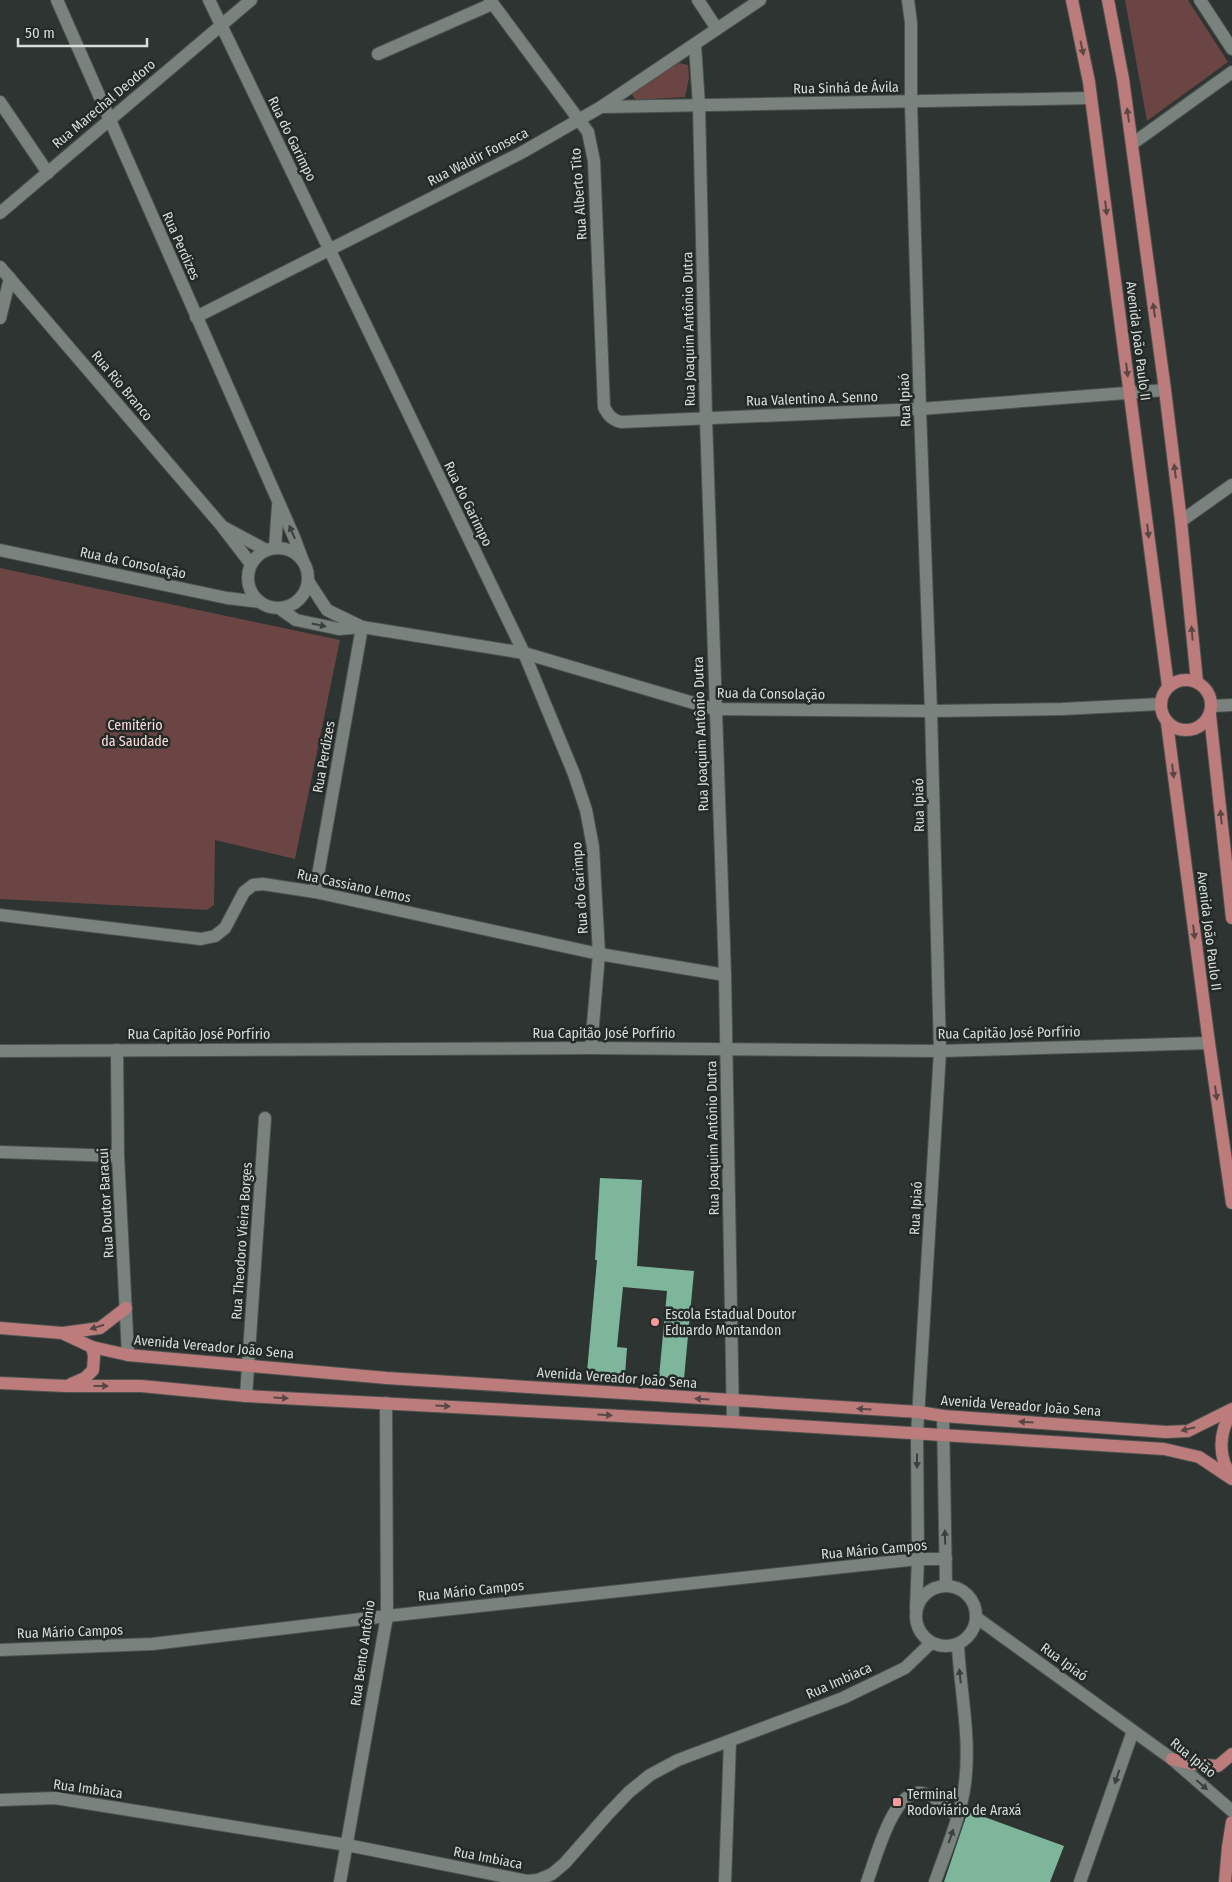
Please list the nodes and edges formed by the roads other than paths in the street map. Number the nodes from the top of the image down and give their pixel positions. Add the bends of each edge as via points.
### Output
1 (57, 0) edge
2 (209, 0) edge
3 (251, 0) edge
4 (698, 0) edge
5 (760, 0) edge
6 (908, 0) edge
7 (1072, 0) edge
8 (1108, 0) edge
9 (1200, 0) edge
10 (491, 2) edge
11 (221, 25) junction
12 (717, 29) junction
13 (695, 45) junction
14 (1232, 49) edge
15 (378, 54) dead end
16 (1232, 72) edge
17 (1092, 98) junction
18 (0, 102) edge
19 (911, 102) junction
20 (699, 106) junction
21 (601, 107) junction
22 (109, 119) junction
23 (579, 120) junction
24 (1132, 144) junction
25 (48, 173) junction
26 (0, 213) edge
27 (329, 250) junction
28 (0, 267) edge
29 (10, 278) junction
30 (196, 317) junction
31 (0, 318) edge
32 (1165, 390) junction
33 (1130, 393) junction
34 (920, 409) junction
35 (610, 417) joint
36 (706, 418) junction
37 (1232, 485) edge
38 (278, 503) junction
39 (1181, 521) junction
40 (221, 525) junction
41 (270, 549) junction
42 (0, 550) edge
43 (303, 561) junction
44 (251, 564) junction
45 (308, 581) junction
46 (260, 602) junction
47 (280, 608) junction
48 (362, 626) junction
49 (524, 653) junction
50 (1197, 682) junction
51 (1168, 686) junction
52 (1160, 704) junction
53 (1232, 705) edge
54 (714, 709) junction
55 (1211, 710) junction
56 (931, 711) junction
57 (1167, 722) junction
58 (315, 892) junction
59 (0, 916) edge
60 (1232, 918) edge
61 (599, 954) junction
62 (725, 975) junction
63 (1209, 1043) junction
64 (591, 1048) junction
65 (726, 1048) junction
66 (117, 1050) junction
67 (940, 1050) junction
68 (0, 1051) edge
69 (265, 1118) dead end
70 (0, 1152) edge
71 (118, 1156) junction
72 (1232, 1204) edge
73 (126, 1308) junction
74 (0, 1328) edge
75 (62, 1333) junction
76 (92, 1347) junction
77 (128, 1355) junction
78 (249, 1365) junction
79 (0, 1382) edge
80 (66, 1386) junction
81 (246, 1396) junction
82 (733, 1401) junction
83 (386, 1403) junction
84 (1232, 1411) edge
85 (919, 1412) junction
86 (943, 1416) junction
87 (733, 1422) junction
88 (917, 1434) junction
89 (942, 1435) junction
90 (1232, 1478) edge
91 (918, 1559) junction
92 (946, 1559) junction
93 (946, 1586) junction
94 (916, 1609) junction
95 (387, 1616) junction
96 (977, 1618) junction
97 (931, 1643) junction
98 (958, 1645) junction
99 (0, 1650) edge
100 (1133, 1731) junction
101 (730, 1741) junction
102 (1232, 1754) edge
103 (1172, 1759) junction
104 (0, 1800) edge
105 (1232, 1811) edge
106 (957, 1816) junction
107 (1232, 1822) edge
108 (347, 1846) junction
109 (527, 1881) edge
110 (340, 1882) edge
111 (726, 1882) edge
112 (867, 1882) edge
113 (935, 1882) edge
114 (1080, 1882) edge
115 (1225, 1882) edge

1 - 22 street, Rua Perdizes
2 - 11 street, Rua do Garimpo
3 - 11 street, Rua Marechal Deodoro
4 - 12 street
5 - 12 street, Rua Waldir Fonseca
6 - 19 street, Rua Ipiaó via 912,23
7 -> 17 main road, Avenida João Paulo II
24 -> 8 main road, Avenida João Paulo II
9 - 14 street
10 - 15 street
10 - 23 street, Rua Alberto Tito
11 - 22 street, Rua Marechal Deodoro
11 - 27 street, Rua do Garimpo
12 - 13 street, Rua Waldir Fonseca
13 - 20 street, Rua Joaquim Antônio Dutra
13 - 21 street, Rua Waldir Fonseca
16 - 24 street
17 - 19 street, Rua Sinhá de Ávila
17 -> 33 main road, Avenida João Paulo II
18 - 25 street
19 - 20 street, Rua Sinhá de Ávila
19 - 34 street, Rua Ipiaó
20 - 21 street, Rua Sinhá de Ávila
20 - 36 street, Rua Joaquim Antônio Dutra
21 - 23 street, Rua Waldir Fonseca
22 - 25 street, Rua Marechal Deodoro
22 - 30 street, Rua Perdizes
23 - 27 street, Rua Waldir Fonseca via 521,153
23 - 35 street, Rua Alberto Tito via 588,132 594,161 604,407
32 -> 24 main road, Avenida João Paulo II
25 - 26 street, Rua Marechal Deodoro
27 - 30 street, Rua Waldir Fonseca
27 - 49 street, Rua do Garimpo
28 - 29 street, Rua Rio Branco
29 - 31 street
29 - 40 street, Rua Rio Branco
30 - 38 street, Rua Perdizes
32 - 33 street, Rua Valentino A. Senno
39 -> 32 main road, Avenida João Paulo II
33 - 34 street, Rua Valentino A. Senno
33 -> 51 main road, Avenida João Paulo II
34 - 36 street, Rua Valentino A. Senno
34 - 56 street, Rua Ipiaó
35 - 36 street, Rua Valentino A. Senno via 621,422
36 - 54 street, Rua Joaquim Antônio Dutra
37 - 39 street
38 - 41 street, Rua Perdizes
43 -> 38 street, Rua Perdizes
50 -> 39 main road, Avenida João Paulo II
40 - 41 street, Rua Rio Branco
40 - 44 street, Rua Rio Branco
41 - 43 street via 291,550
41 - 44 street via 257,556
42 - 46 street, Rua da Consolação via 227,598
43 - 45 street
44 - 46 street via 249,585
45 - 47 street via 298,600
45 - 48 street, Rua da Consolação via 327,610
46 - 47 street
47 -> 48 street, Rua da Consolação via 296,620 338,629
48 - 49 street, Rua da Consolação
48 - 58 street, Rua Perdizes
49 - 54 street, Rua da Consolação
49 - 61 street, Rua do Garimpo via 586,810 593,847
50 - 51 main road via 1187,679
50 - 55 main road via 1210,696
51 - 52 main road
52 - 56 street, Rua da Consolação
52 - 57 main road
53 - 55 street
54 - 56 street, Rua da Consolação
54 - 62 street, Rua Joaquim Antônio Dutra
55 - 57 main road via 1204,723 1195,729 1176,728
60 -> 55 main road, Avenida João Paulo II
56 - 67 street, Rua Ipiaó
57 -> 63 main road, Avenida João Paulo II
58 - 59 street, Rua Cassiano Lemos via 253,885 244,892 225,928 215,936 201,939
58 - 61 street, Rua Cassiano Lemos
61 - 62 street, Rua Cassiano Lemos
61 - 64 street, Rua do Garimpo
62 - 65 street, Rua Joaquim Antônio Dutra
63 - 67 street, Rua Capitão José Porfírio
63 -> 72 main road, Avenida João Paulo II
64 - 65 street, Rua Capitão José Porfírio
64 - 66 street, Rua Capitão José Porfírio
65 - 67 street, Rua Capitão José Porfírio
65 - 82 street, Rua Joaquim Antônio Dutra
66 - 68 street, Rua Capitão José Porfírio
66 - 71 street, Rua Doutor Baracui
67 - 85 street, Rua Ipiaó
69 - 78 street, Rua Theodoro Vieira Borges
70 - 71 street
71 - 73 street, Rua Doutor Baracui
73 -> 75 main road via 100,1328
73 - 77 street, Rua Doutor Baracui
74 - 75 main road, Avenida Vereador João Sena
75 - 76 main road, Avenida Vereador João Sena
76 - 77 main road, Avenida Vereador João Sena
76 - 80 main road via 93,1370
77 - 78 main road, Avenida Vereador João Sena
78 - 81 street, Rua Theodoro Vieira Borges
82 -> 78 main road, Avenida Vereador João Sena via 387,1378
79 - 80 main road
80 -> 81 main road via 141,1386
81 -> 83 main road
85 -> 82 main road, Avenida Vereador João Sena
82 - 87 street, Rua Joaquim Antônio Dutra
83 -> 87 main road
83 - 95 street, Rua Bento Antônio
84 -> 86 main road, Avenida Vereador João Sena via 1188,1430 1166,1432
84 - 90 main road via 1222,1432 1221,1446 1223,1460
85 - 86 main road, Avenida Vereador João Sena
85 - 88 street, Rua Ipiaó
86 - 89 street
87 - 88 main road
88 - 89 main road
88 -> 91 street, Rua Ipiaó
89 - 90 main road via 1164,1449 1199,1457
92 -> 89 street
91 - 92 street, Rua Mário Campos
91 - 94 street, Rua Ipiaó
91 - 95 street, Rua Mário Campos
92 - 93 street
93 - 94 street via 927,1592
93 - 96 street via 956,1587 972,1599
94 - 97 street, Rua Ipiaó via 918,1629
95 - 99 street, Rua Mário Campos via 152,1644
95 - 108 street, Rua Bento Antônio
96 - 98 street via 971,1634
96 - 100 street, Rua Ipiaó
97 - 98 street via 949,1647
97 - 101 street, Rua Imbiaca via 905,1668 843,1698
106 -> 98 street via 965,1784 967,1750
100 - 103 street, Rua Ipião
100 -> 114 street
101 - 109 street, Rua Imbiaca via 678,1760 650,1775 629,1792 565,1863 552,1874
101 - 111 street
102 - 103 main road via 1218,1766
103 -> 105 street, Rua Ipião
104 - 108 street, Rua Imbiaca via 55,1798
106 - 112 street via 930,1796 919,1793 909,1796 892,1817
113 -> 106 street
107 - 115 main road
108 - 109 street, Rua Imbiaca
108 - 110 street, Rua Bento Antônio

